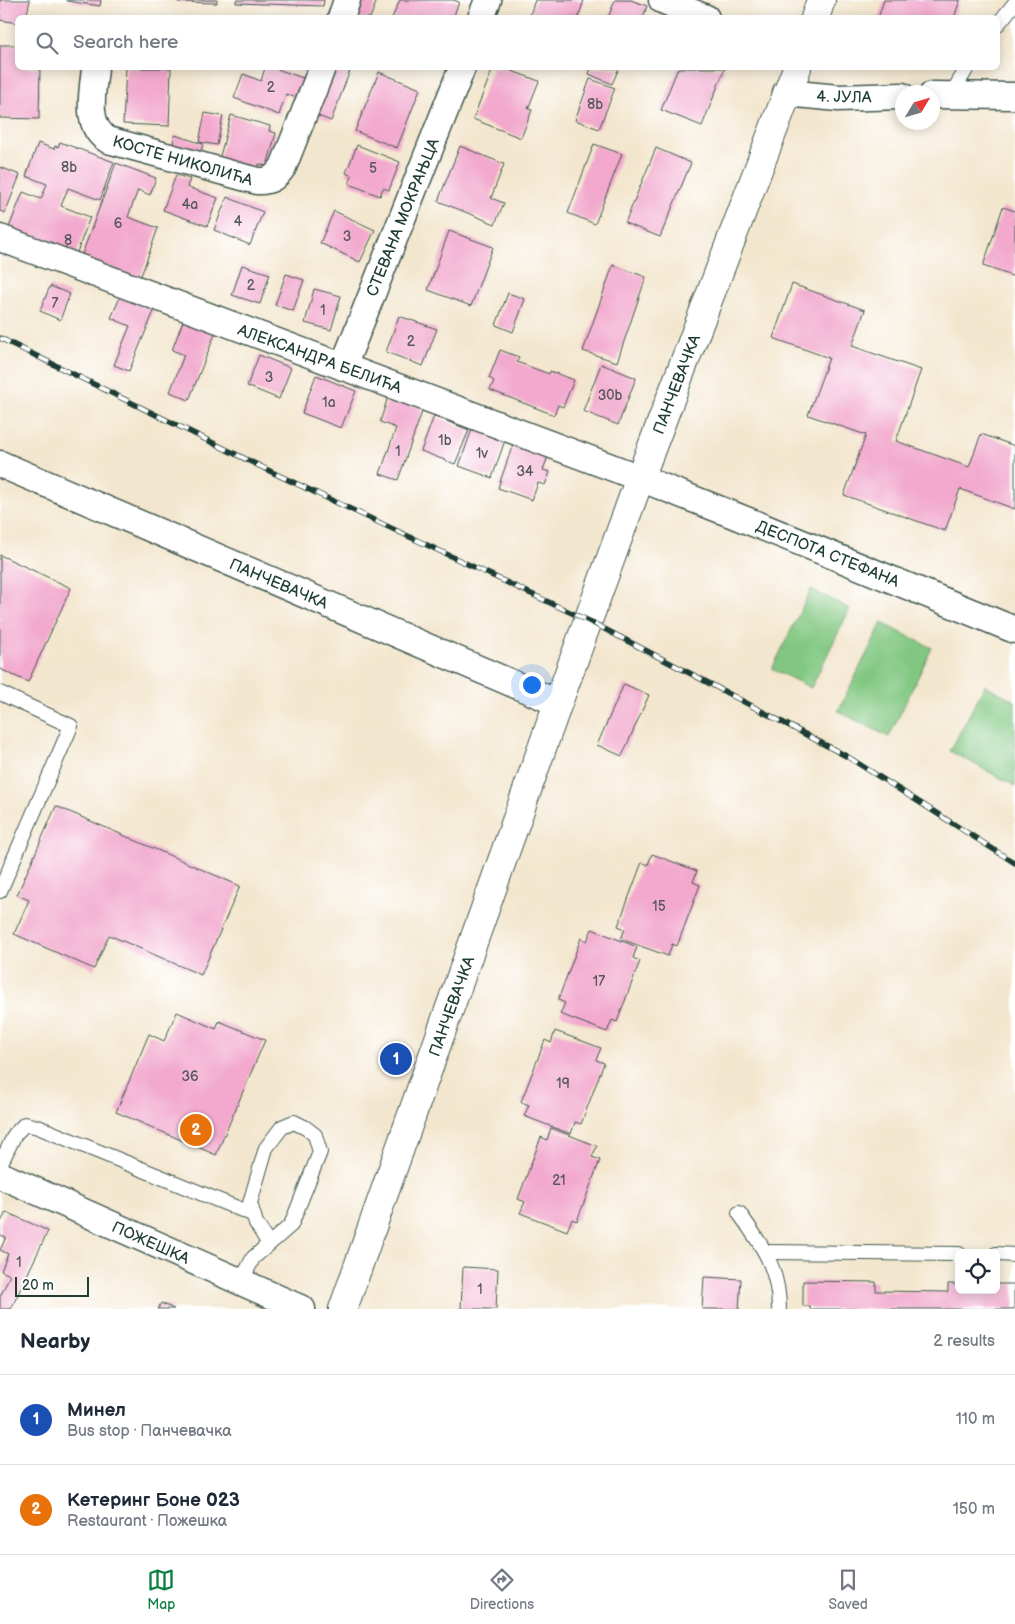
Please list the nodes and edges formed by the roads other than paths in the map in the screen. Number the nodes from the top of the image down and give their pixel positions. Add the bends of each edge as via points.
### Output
1 (347, 0) edge
2 (488, 0) edge
3 (662, 0) edge
4 (822, 0) edge
5 (1015, 3) edge
6 (342, 15) edge
7 (483, 15) edge
8 (699, 15) edge
9 (816, 15) edge
10 (1001, 19) edge
11 (95, 70) edge
12 (321, 70) edge
13 (461, 70) edge
14 (796, 70) edge
15 (965, 70) edge
16 (786, 93) junction
17 (942, 95) edge
18 (895, 96) edge
19 (1015, 96) edge
20 (0, 238) edge
21 (343, 367) junction
22 (0, 464) edge
23 (640, 478) junction
24 (1015, 630) edge
25 (0, 693) edge
26 (558, 703) junction
27 (0, 891) edge
28 (0, 1165) edge
29 (0, 1175) edge
30 (739, 1213) dead end
31 (252, 1214) junction
32 (269, 1244) junction
33 (766, 1252) junction
34 (955, 1254) edge
35 (1000, 1254) edge
36 (1015, 1255) edge
37 (241, 1282) junction
38 (302, 1309) edge
39 (343, 1309) edge
40 (779, 1309) edge

1 - 6 street
2 - 7 street
3 - 8 street
4 - 9 street
5 - 10 lane
11 - 12 street, КОСТЕ НИКОЛИЋА via 92,112 101,136 266,182 283,167
13 - 21 street, СТЕВАНА МОКРАЊЦА
14 - 16 street, ПАНЧЕВАЧКА
15 - 17 lane
16 - 18 street, 4. ЈУЛА via 838,98
16 - 23 street, ПАНЧЕВАЧКА
17 - 19 street
20 - 21 street, АЛЕКСАНДРА БЕЛИЋА
21 - 23 street, АЛЕКСАНДРА БЕЛИЋА
22 - 26 street, ПАНЧЕВАЧКА
23 - 24 street, ДЕСПОТА СТЕФАНА
23 - 26 street, ПАНЧЕВАЧКА
25 - 27 lane via 70,726
26 - 39 street, ПАНЧЕВАЧКА
28 - 31 lane via 14,1134 24,1124
29 - 37 street, ПОЖЕШКА
30 - 33 lane
31 - 32 lane
31 - 32 lane via 250,1203 266,1148 282,1127 294,1122 315,1134 320,1152 291,1225
32 - 37 lane via 252,1258
33 - 34 lane
33 - 40 lane via 776,1279
35 - 36 lane
37 - 38 street, ПОЖЕШКА

